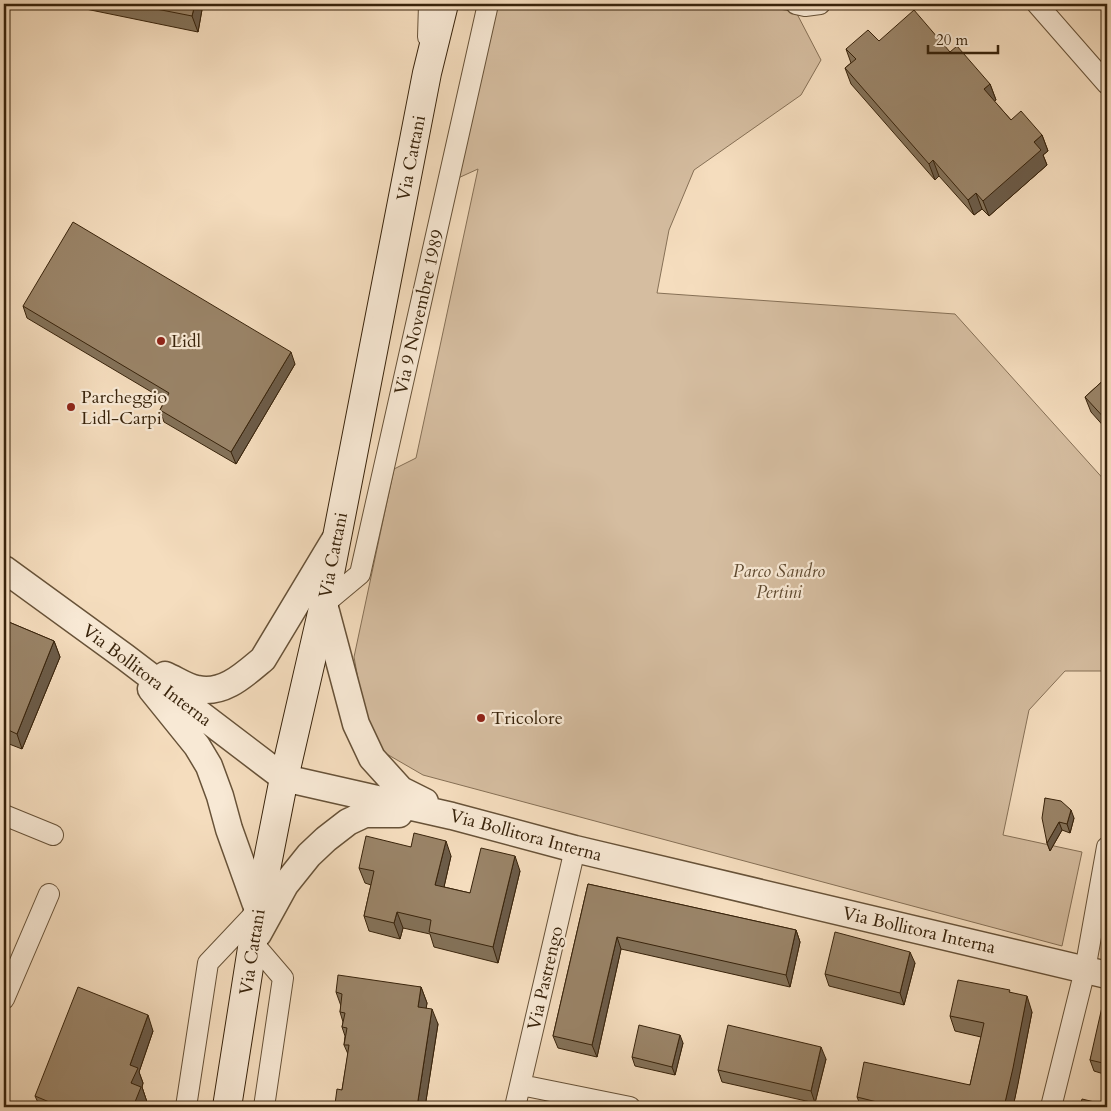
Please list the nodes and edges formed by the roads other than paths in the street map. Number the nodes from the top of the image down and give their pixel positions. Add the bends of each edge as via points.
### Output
1 (428, 4) edge
2 (444, 4) edge
3 (488, 4) edge
4 (796, 4) edge
5 (820, 4) edge
6 (1037, 4) edge
7 (427, 73) junction
8 (1107, 84) edge
9 (337, 538) junction
10 (4, 569) edge
11 (324, 604) junction
12 (126, 657) junction
13 (284, 778) junction
14 (4, 815) edge
15 (452, 816) junction
16 (53, 835) dead end
17 (1107, 847) edge
18 (575, 849) junction
19 (49, 894) dead end
20 (258, 910) junction
21 (253, 943) junction
22 (1096, 972) edge
23 (4, 999) edge
24 (521, 1085) junction
25 (186, 1107) edge
26 (227, 1107) edge
27 (264, 1107) edge
28 (515, 1107) edge
29 (630, 1107) edge
30 (1051, 1107) edge

1 - 7 street
2 - 7 main road, Via Cattani
3 - 11 street, Via 9 Novembre 1989 via 360,574
4 - 5 street
6 - 8 street
7 - 9 main road, Via Cattani
9 - 11 main road, Via Cattani
9 - 12 street via 263,659 232,683 210,690 196,689
10 - 12 street, Via Bollitora Interna
11 - 13 main road, Via Cattani
11 - 15 street via 356,724 372,758 401,790
12 - 13 street, Via Bollitora Interna
12 - 20 street via 197,746 209,766
13 - 15 street, Via Bollitora Interna
13 - 20 main road, Via Cattani
14 - 16 street
15 - 18 street, Via Bollitora Interna
15 - 21 street via 365,814 348,822 309,855 285,885
17 - 22 street
18 - 22 street, Via Bollitora Interna
18 - 24 street, Via Pastrengo
19 - 23 street
20 - 21 main road, Via Cattani
20 - 25 street via 208,963
21 - 26 main road, Via Cattani
21 - 27 street via 283,978
22 - 30 street
24 - 28 street, Via Pastrengo
24 - 29 street

